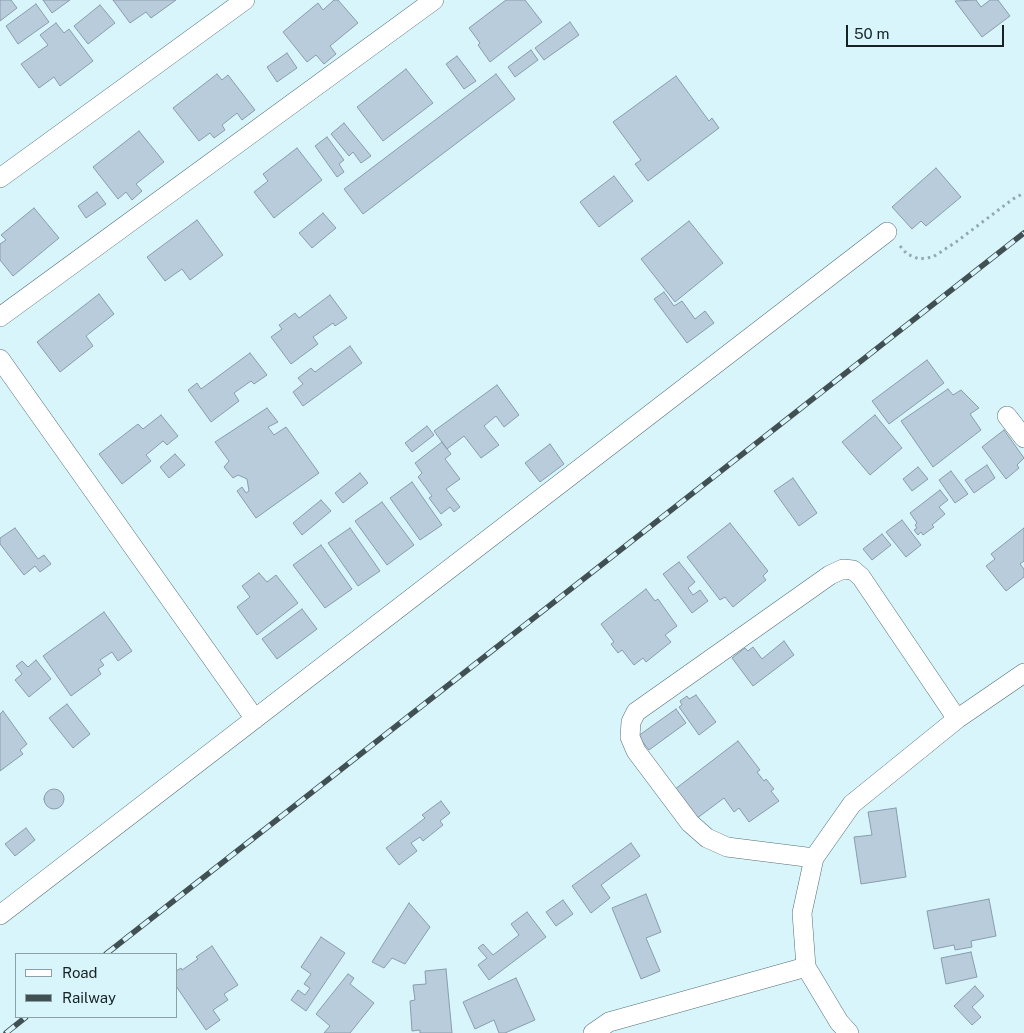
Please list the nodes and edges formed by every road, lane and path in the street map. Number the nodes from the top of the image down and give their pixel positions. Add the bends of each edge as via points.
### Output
1 (245, 0) edge
2 (434, 0) edge
3 (0, 178) edge
4 (1024, 193) edge
5 (887, 232) joint
6 (0, 317) edge
7 (0, 359) edge
8 (1007, 416) dead end
9 (1024, 438) edge
10 (1024, 673) edge
11 (255, 719) junction
12 (957, 719) junction
13 (814, 858) junction
14 (0, 915) edge
15 (806, 967) junction
16 (593, 1033) edge
17 (849, 1033) edge

1 - 3 street
2 - 6 street
4 - 5 path via 932,257 919,259 907,254
5 - 11 street
7 - 11 street
8 - 9 street
10 - 12 street
11 - 14 street
12 - 13 street via 852,804
12 - 13 street via 861,577 853,570 843,569 830,574 636,712 630,736 636,752 690,824 707,838 727,847
13 - 15 street via 802,913
15 - 16 street via 609,1022
15 - 17 street

